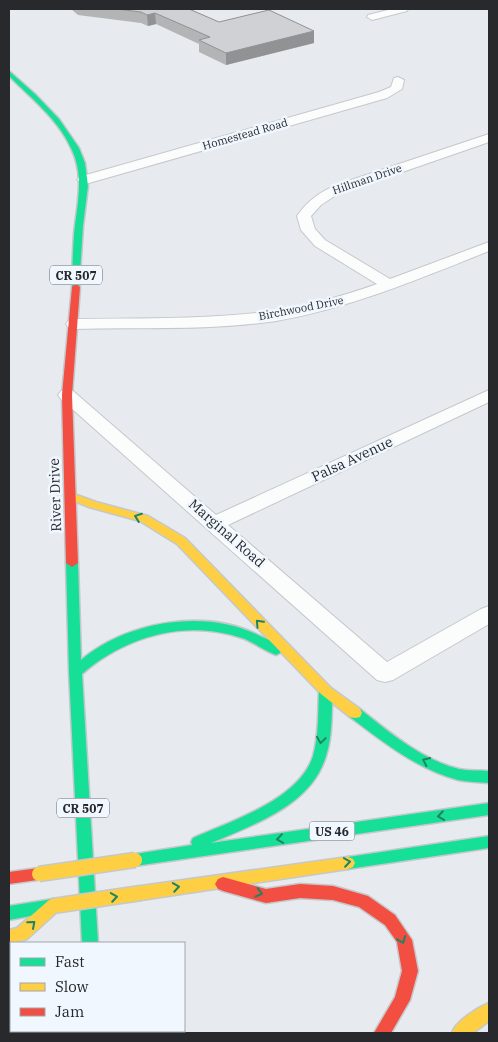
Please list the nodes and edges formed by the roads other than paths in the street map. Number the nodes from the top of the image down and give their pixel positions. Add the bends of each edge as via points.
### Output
1 (403, 9) edge
2 (372, 17) dead end
3 (9, 72) edge
4 (398, 80) dead end
5 (489, 138) edge
6 (84, 180) junction
7 (489, 246) edge
8 (389, 285) junction
9 (74, 324) junction
10 (67, 395) junction
11 (489, 395) edge
12 (70, 496) junction
13 (215, 523) junction
14 (489, 614) edge
15 (292, 659) junction
16 (75, 672) junction
17 (326, 691) junction
18 (489, 778) edge
19 (489, 809) edge
20 (489, 842) edge
21 (175, 853) junction
22 (9, 878) edge
23 (212, 881) junction
24 (53, 906) junction
25 (9, 913) edge
26 (9, 937) edge
27 (90, 942) edge
28 (489, 1011) edge
29 (382, 1033) edge
30 (460, 1033) edge

1 - 2 street
3 - 6 main road, River Drive / CR 507 via 65,130
4 - 6 street, Homestead Road via 396,89 383,95
5 - 8 street, Hillman Drive via 325,194 311,205 304,216 308,230 320,243
6 - 9 main road, River Drive / CR 507
7 - 8 street, Birchwood Drive
8 - 9 street, Birchwood Drive via 316,308 274,316
9 - 10 main road, River Drive / CR 507
10 - 12 main road, River Drive / CR 507
10 - 13 street, Marginal Road
11 - 13 street, Palsa Avenue
15 -> 12 main road via 181,541 158,525 132,514 86,504
12 - 16 main road, River Drive / CR 507
13 - 14 street, Marginal Road via 385,674
15 - 16 main road via 246,634 179,626 137,634 116,642 94,654
15 - 17 main road
16 - 27 main road, River Drive / CR 507
18 -> 17 main road via 459,774 425,761
17 -> 21 main road via 318,763 302,787 270,808
19 -> 21 main road, US 46
23 -> 20 main road, US 46
21 - 22 main road, US 46, bridge
24 -> 23 main road, US 46, bridge
23 -> 29 main road via 266,896 300,891 333,893 363,901 390,920 404,940 410,971 402,1000
24 - 25 main road, US 46
26 -> 24 main road via 21,934
28 - 30 main road

